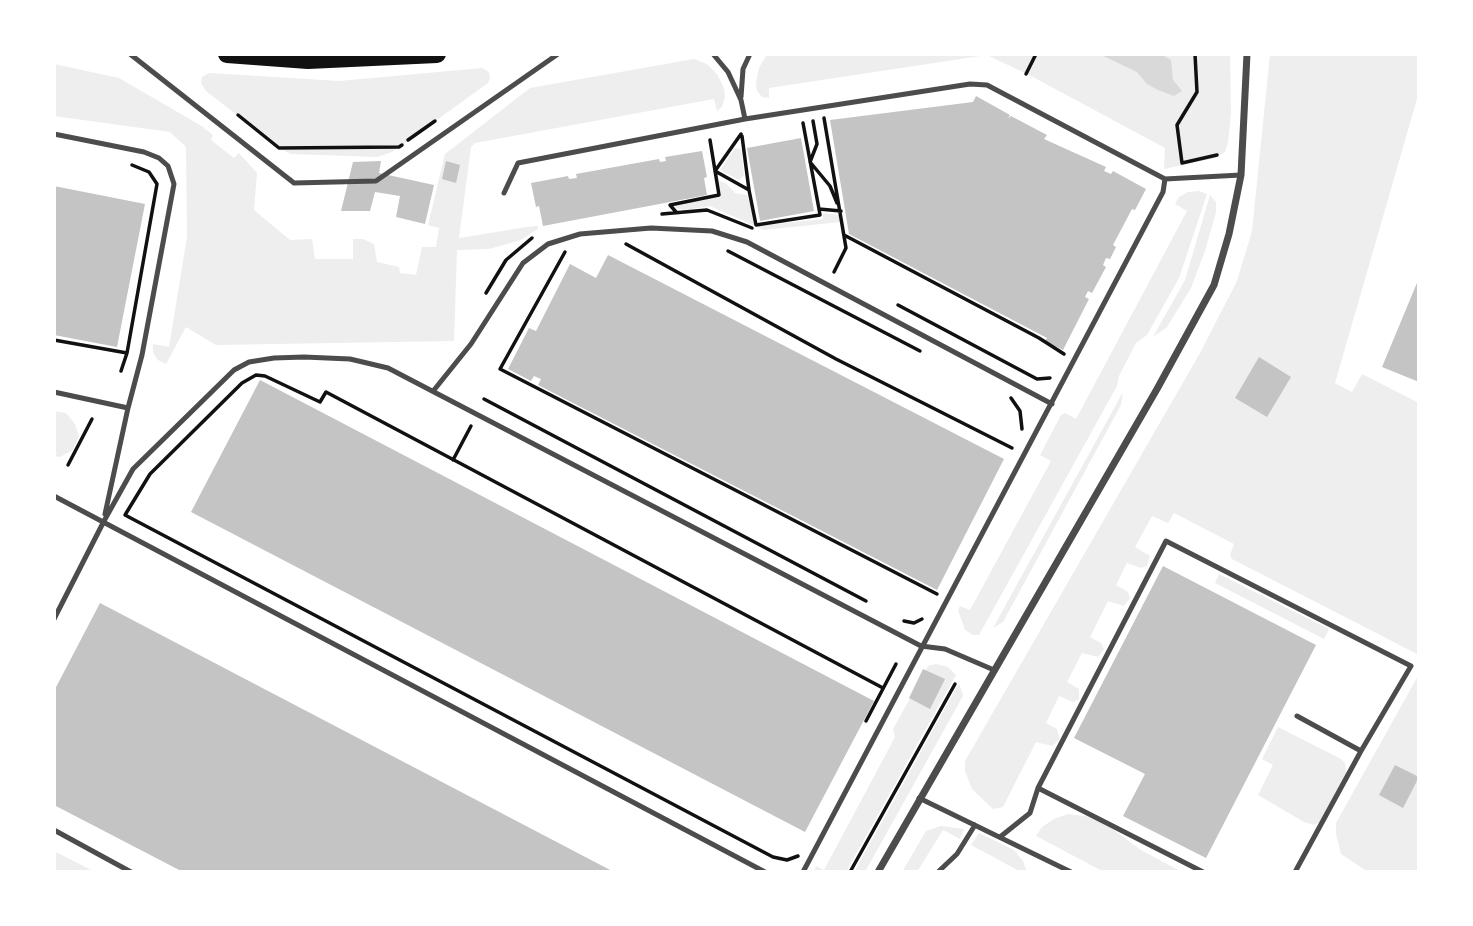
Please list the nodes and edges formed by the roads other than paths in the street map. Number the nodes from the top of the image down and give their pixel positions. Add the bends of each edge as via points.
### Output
1 (130, 54) edge
2 (227, 54) edge
3 (437, 54) edge
4 (558, 54) edge
5 (713, 54) edge
6 (750, 54) edge
7 (1247, 54) edge
8 (308, 57) edge
9 (741, 100) junction
10 (745, 119) junction
11 (54, 134) edge
12 (1241, 175) junction
13 (1165, 178) junction
14 (504, 193) dead end
15 (434, 390) junction
16 (54, 392) edge
17 (1052, 404) junction
18 (128, 408) junction
19 (54, 496) edge
20 (104, 521) junction
21 (54, 619) edge
22 (921, 646) junction
23 (994, 670) junction
24 (1297, 716) dead end
25 (1361, 751) junction
26 (1038, 788) junction
27 (919, 799) junction
28 (975, 825) junction
29 (54, 830) edge
30 (1000, 837) junction
31 (131, 872) edge
32 (765, 872) edge
33 (803, 872) edge
34 (878, 872) edge
35 (938, 872) edge
36 (1071, 872) edge
37 (1203, 872) edge
38 (1295, 872) edge

1 - 4 lane via 293,183 376,181
2 - 8 main road
3 - 8 main road
5 - 9 lane via 729,72
6 - 9 lane via 743,69
7 - 12 street
9 - 10 lane
10 - 13 lane via 987,85
10 - 14 lane via 518,163
11 - 18 lane via 159,158 168,166 174,184
12 - 13 lane
12 - 23 street via 1214,285
13 - 17 lane via 1163,192
15 - 17 lane via 471,344 523,263 548,244 580,234 651,228 712,231 747,242
15 - 20 lane via 370,362 304,357 249,362 234,370 133,469
15 - 22 lane
16 - 18 lane
17 - 22 lane
18 - 20 lane
19 - 20 lane
20 - 21 lane
20 - 32 lane
22 - 23 lane via 945,649
22 - 33 lane
23 - 27 street
24 - 25 lane
25 - 26 lane via 1410,666 1166,541
25 - 38 lane
26 - 30 lane via 1030,813
26 - 37 lane
27 - 28 lane
27 - 34 street
28 - 30 lane
28 - 35 lane via 957,854
29 - 31 lane
30 - 36 lane

